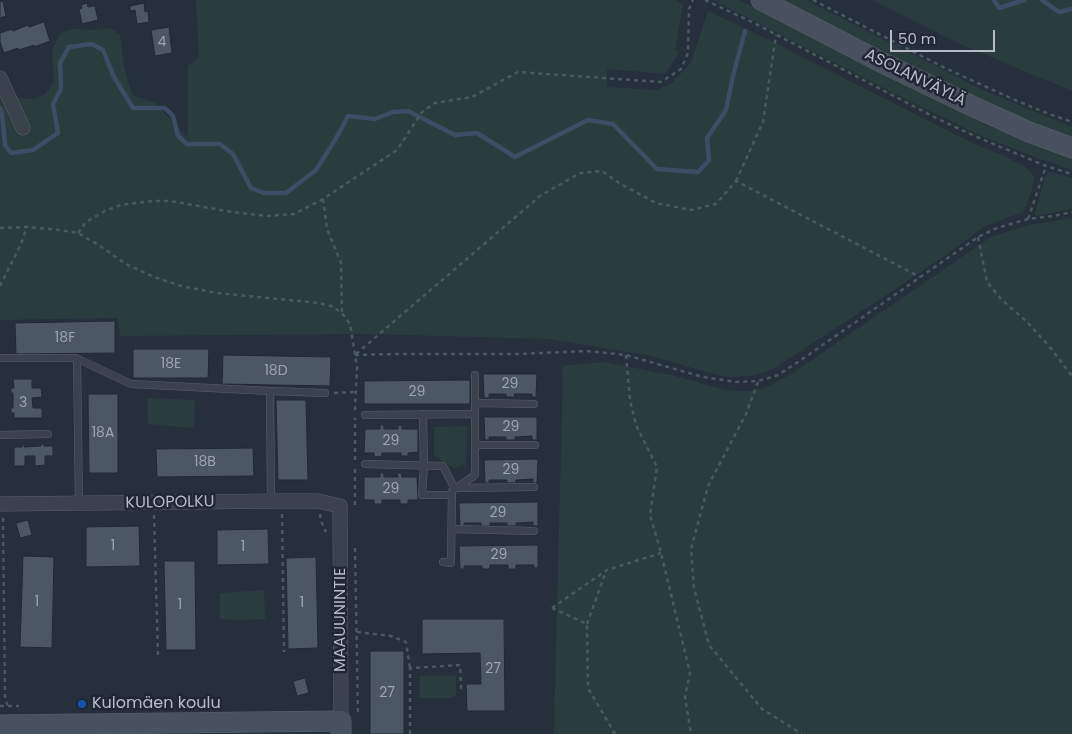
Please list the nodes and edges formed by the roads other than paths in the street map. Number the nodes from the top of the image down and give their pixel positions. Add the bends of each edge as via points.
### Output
1 (761, 0) edge
2 (0, 78) edge
3 (23, 128) dead end
4 (1072, 148) edge
5 (0, 358) edge
6 (78, 359) junction
7 (475, 376) dead end
8 (270, 392) junction
9 (325, 393) road end
10 (475, 403) junction
11 (534, 404) dead end
12 (423, 414) junction
13 (475, 414) junction
14 (365, 415) dead end
15 (48, 434) dead end
16 (0, 435) edge
17 (475, 445) junction
18 (535, 445) dead end
19 (365, 464) dead end
20 (424, 466) junction
21 (534, 487) dead end
22 (455, 491) junction
23 (276, 501) junction
24 (1, 504) edge
25 (79, 504) junction
26 (340, 506) joint
27 (451, 529) junction
28 (534, 531) dead end
29 (443, 562) dead end
30 (0, 724) edge
31 (341, 728) edge

1 - 4 main road, ASOLANVÄYLÄ via 974,107
2 - 3 street
5 - 6 lane
6 - 8 lane via 131,384
6 - 25 lane
7 - 10 lane
8 - 9 lane
8 - 23 lane
10 - 11 lane
10 - 13 lane
12 - 13 lane
12 - 14 lane
12 - 20 lane
13 - 17 lane
15 - 16 lane
17 - 18 lane
17 - 22 lane via 475,476
19 - 20 lane
20 - 22 lane via 443,466
20 - 22 lane via 422,494
21 - 22 lane
22 - 27 lane
23 - 25 street, KULOPOLKU
23 - 26 street, KULOPOLKU via 318,501
24 - 25 street, KULOPOLKU
26 - 31 street, MAAUUNINTIE
27 - 28 lane
27 - 29 lane via 451,563
30 - 31 main road

